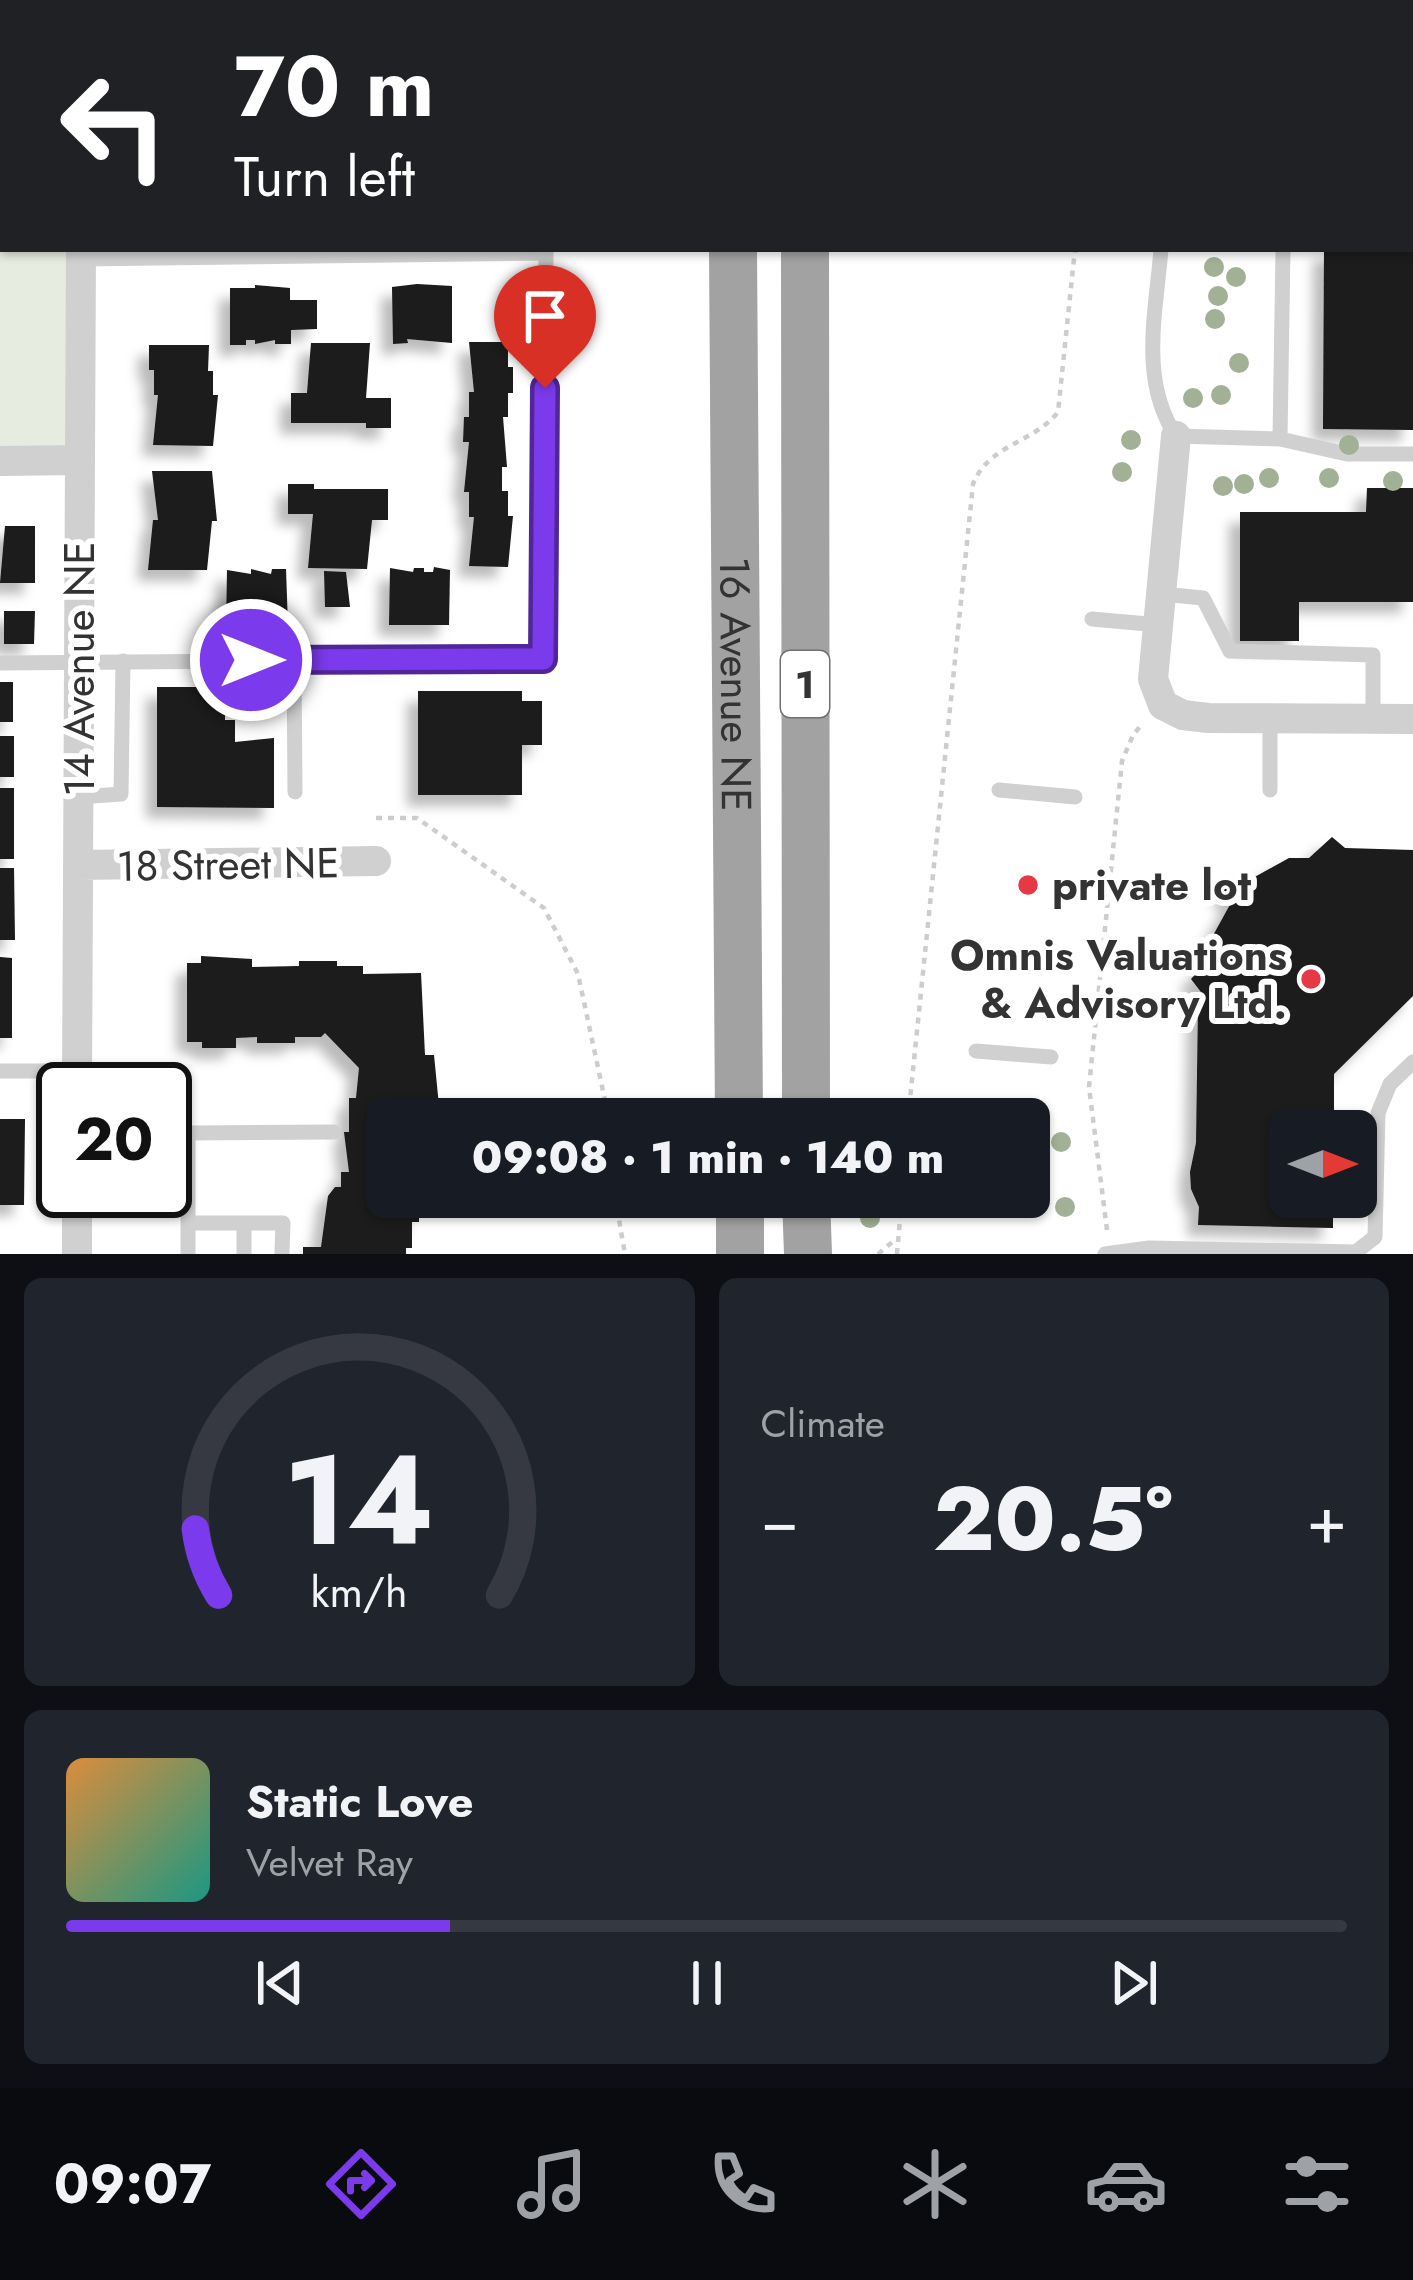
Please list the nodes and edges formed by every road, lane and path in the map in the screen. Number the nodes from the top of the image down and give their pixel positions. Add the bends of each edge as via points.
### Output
1 (733, 252) edge
2 (805, 252) edge
3 (1076, 252) edge
4 (1161, 252) edge
5 (1282, 252) edge
6 (81, 254) edge
7 (1176, 436) junction
8 (1280, 440) junction
9 (1413, 454) edge
10 (0, 460) edge
11 (79, 460) junction
12 (1160, 609) junction
13 (1092, 619) dead end
14 (294, 660) junction
15 (79, 661) junction
16 (123, 661) junction
17 (0, 663) edge
18 (1152, 714) junction
19 (1270, 719) junction
20 (1373, 719) junction
21 (1413, 719) edge
22 (999, 790) dead end
23 (1270, 790) dead end
24 (296, 792) dead end
25 (79, 797) junction
26 (1076, 797) dead end
27 (376, 818) dead end
28 (376, 861) dead end
29 (79, 866) junction
30 (976, 1051) dead end
31 (1051, 1057) dead end
32 (77, 1062) edge
33 (1413, 1062) edge
34 (0, 1071) edge
35 (36, 1075) edge
36 (605, 1098) edge
37 (739, 1098) edge
38 (806, 1098) edge
39 (910, 1098) edge
40 (334, 1132) dead end
41 (77, 1218) edge
42 (619, 1218) edge
43 (740, 1218) edge
44 (807, 1218) edge
45 (900, 1218) edge
46 (188, 1223) junction
47 (244, 1224) junction
48 (898, 1239) junction
49 (1107, 1245) edge
50 (282, 1252) edge
51 (77, 1254) edge
52 (188, 1254) edge
53 (244, 1254) edge
54 (625, 1254) edge
55 (740, 1254) edge
56 (808, 1254) edge
57 (878, 1254) edge
58 (896, 1254) edge

1 - 37 highway, 16 Avenue NE / 1
2 - 38 highway, 16 Avenue NE / 1
3 - 39 path via 1058,412 996,453 973,484
4 - 7 lane via 1156,400
5 - 8 lane
6 - 11 street, 14 Avenue NE
6 - 14 lane via 546,253 543,659
7 - 8 lane
7 - 12 street
8 - 9 lane via 1347,454
10 - 11 street
11 - 15 street, 14 Avenue NE
12 - 13 lane
12 - 18 street
12 - 20 lane via 1203,598 1230,651 1373,655
14 - 16 lane
14 - 24 lane
15 - 16 lane
15 - 17 lane
15 - 25 street, 14 Avenue NE
16 - 25 lane via 121,794
18 - 19 street
18 - 49 path via 1124,750 1089,1087
19 - 20 street
19 - 23 lane
20 - 21 street
22 - 26 lane
25 - 29 street, 14 Avenue NE
27 - 36 path via 417,818 544,908 578,974
28 - 29 street, 18 Street NE
29 - 32 street, 14 Avenue NE
30 - 31 lane
33 - 49 lane via 1390,1084 1378,1113 1375,1237 1356,1252
34 - 35 lane
40 - 46 lane via 188,1133
41 - 51 street
42 - 54 path
43 - 55 highway
44 - 56 highway
45 - 48 path
46 - 47 lane
46 - 52 lane
47 - 50 lane via 283,1223
47 - 53 lane
48 - 57 path
48 - 58 path

